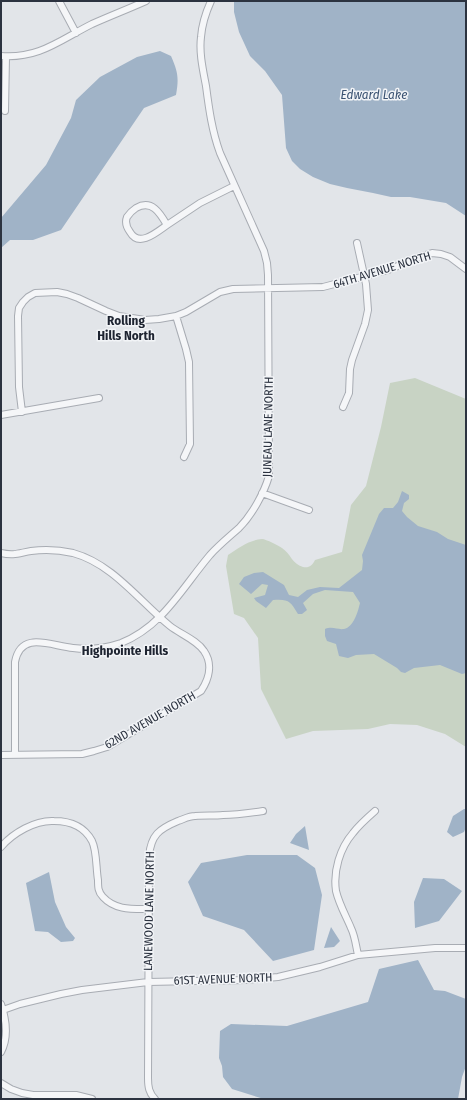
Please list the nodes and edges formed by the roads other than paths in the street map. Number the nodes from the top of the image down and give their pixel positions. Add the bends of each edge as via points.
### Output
1 (59, 1) edge
2 (146, 1) edge
3 (211, 1) edge
4 (76, 33) junction
5 (4, 56) edge
6 (5, 111) dead end
7 (234, 186) junction
8 (167, 225) junction
9 (357, 243) dead end
10 (466, 269) edge
11 (364, 276) junction
12 (268, 288) junction
13 (176, 316) junction
14 (99, 398) dead end
15 (343, 407) dead end
16 (22, 412) junction
17 (1, 415) edge
18 (184, 458) dead end
19 (262, 493) junction
20 (309, 510) dead end
21 (1, 553) edge
22 (160, 617) junction
23 (1, 755) edge
24 (15, 755) junction
25 (263, 811) dead end
26 (375, 811) dead end
27 (1, 846) edge
28 (148, 908) junction
29 (466, 948) edge
30 (358, 955) junction
31 (148, 982) junction
32 (2, 1007) edge
33 (1, 1052) edge
34 (1, 1084) edge
35 (92, 1099) edge
36 (155, 1099) edge

1 - 4 street
2 - 4 street
3 - 7 street, JUNEAU LANE NORTH via 202,27 201,57 216,140
4 - 5 street via 28,55
5 - 6 street
7 - 8 street via 200,203
7 - 12 street, JUNEAU LANE NORTH via 264,251
8 - 8 street via 157,210 148,205 134,209 127,217 129,231 138,239 148,238
9 - 11 street
10 - 11 street, 64TH AVENUE NORTH via 450,257 432,253 388,270
11 - 12 street, 64TH AVENUE NORTH via 323,287
11 - 15 street via 368,310 352,360 349,393
12 - 13 street, 64TH AVENUE NORTH via 220,292
12 - 19 street, JUNEAU LANE NORTH via 270,469
13 - 16 street, 64TH AVENUE NORTH via 132,319 67,294 42,292 28,296 19,308 18,316
13 - 18 street via 189,362 190,444
14 - 16 street
16 - 17 street
19 - 20 street
19 - 22 street, JUNEAU LANE NORTH via 240,527 211,554
21 - 22 street, 62ND AVENUE NORTH via 10,555 43,550 58,551 89,559 115,576
22 - 24 street, JUNEAU LANE NORTH via 134,637 103,647 72,648 44,643 23,646 18,651 15,662
22 - 24 street, 62ND AVENUE NORTH via 204,651 209,676 200,691 107,747 75,754
23 - 24 street, 62ND AVENUE NORTH
25 - 28 street, LANEWOOD LANE NORTH via 189,816 157,832 150,846
26 - 30 street via 352,833 344,846 336,875 340,906 352,930
27 - 28 street via 17,832 48,820 74,824 87,834 92,842 98,891 102,897 115,906
28 - 31 street, LANEWOOD LANE NORTH
29 - 30 street, 61ST AVENUE NORTH via 435,948
30 - 31 street, 61ST AVENUE NORTH via 278,977
31 - 32 street, 61ST AVENUE NORTH via 61,994
31 - 36 street, LANEWOOD LANE NORTH via 148,1088
32 - 33 street via 6,1034
34 - 35 street via 33,1095 76,1095

